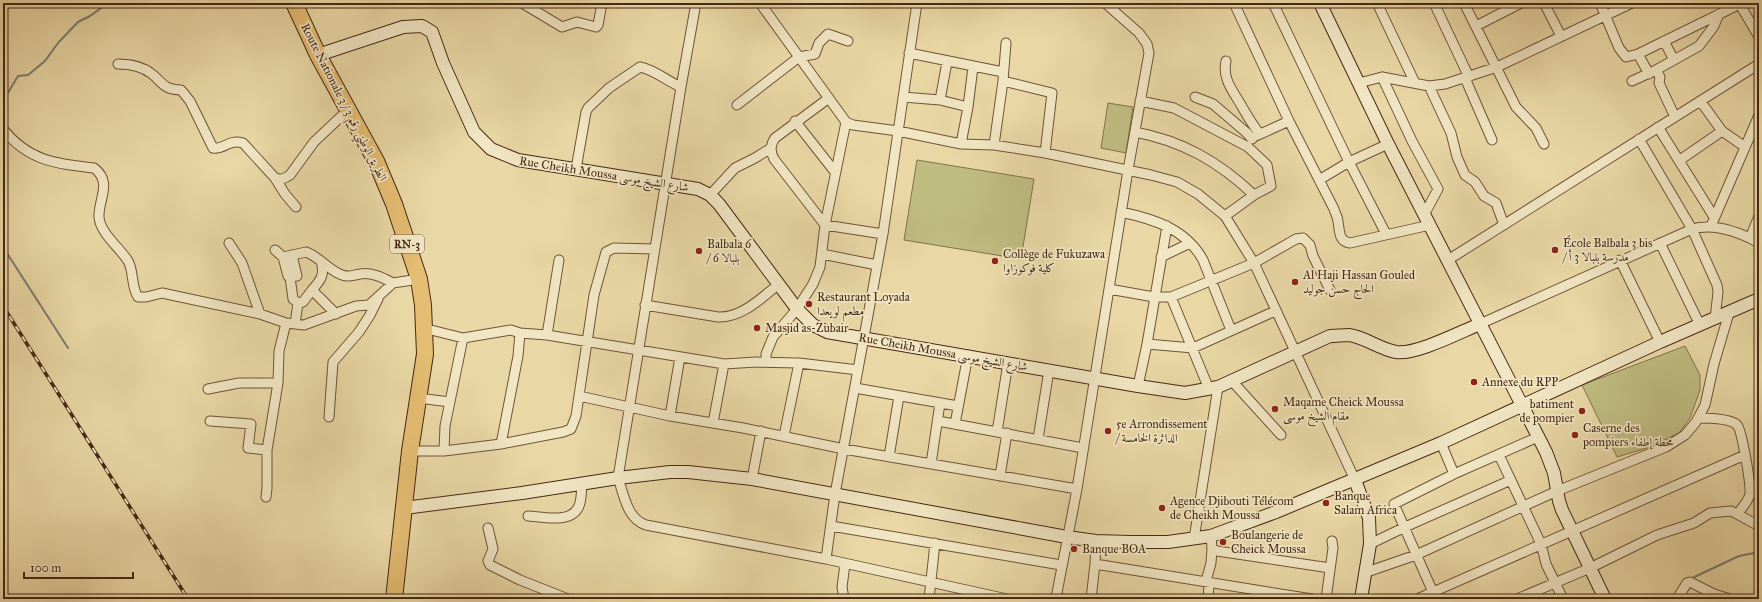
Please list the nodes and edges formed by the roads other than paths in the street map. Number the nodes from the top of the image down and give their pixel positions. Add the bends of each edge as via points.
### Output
1 (522, 3) edge
2 (602, 3) edge
3 (696, 3) edge
4 (760, 3) edge
5 (917, 3) edge
6 (1105, 3) edge
7 (1234, 3) edge
8 (1273, 3) edge
9 (1376, 3) edge
10 (1434, 3) edge
11 (1464, 3) edge
12 (1521, 3) edge
13 (1544, 3) edge
14 (1600, 3) edge
15 (1632, 3) edge
16 (1740, 3) edge
17 (298, 4) edge
18 (1322, 4) edge
19 (1719, 14) junction
20 (1606, 15) junction
21 (1476, 26) junction
22 (1561, 36) junction
23 (1759, 37) edge
24 (848, 41) dead end
25 (1664, 41) junction
26 (1006, 43) dead end
27 (909, 54) junction
28 (1638, 54) junction
29 (318, 55) junction
30 (799, 57) junction
31 (1674, 60) junction
32 (1226, 61) dead end
33 (947, 62) junction
34 (118, 64) dead end
35 (1759, 64) edge
36 (973, 67) junction
37 (1497, 67) junction
38 (1652, 72) junction
39 (1003, 77) junction
40 (1382, 77) junction
41 (1467, 77) junction
42 (1632, 81) dead end
43 (1359, 83) junction
44 (1415, 83) junction
45 (1429, 86) junction
46 (681, 87) junction
47 (903, 97) junction
48 (1195, 97) dead end
49 (829, 98) junction
50 (940, 100) junction
51 (1140, 101) junction
52 (1701, 102) junction
53 (737, 105) dead end
54 (968, 107) junction
55 (349, 109) junction
56 (1759, 114) edge
57 (1675, 117) junction
58 (795, 121) junction
59 (1289, 121) junction
60 (846, 122) junction
61 (1658, 127) junction
62 (3, 129) edge
63 (898, 131) junction
64 (1722, 131) junction
65 (1134, 132) junction
66 (1260, 134) junction
67 (1639, 139) junction
68 (1492, 140) dead end
69 (1250, 143) junction
70 (961, 144) junction
71 (1388, 144) junction
72 (1544, 144) dead end
73 (994, 145) junction
74 (1745, 147) junction
75 (771, 148) junction
76 (1045, 153) junction
77 (1680, 160) junction
78 (1349, 162) junction
79 (576, 170) junction
80 (1128, 170) junction
81 (836, 172) junction
82 (275, 178) junction
83 (1319, 180) junction
84 (666, 183) junction
85 (710, 195) junction
86 (1254, 195) junction
87 (296, 207) dead end
88 (1121, 212) junction
89 (1225, 216) junction
90 (1759, 216) edge
91 (1427, 220) junction
92 (1713, 222) junction
93 (1504, 224) junction
94 (825, 225) junction
95 (1167, 226) junction
96 (1692, 229) junction
97 (883, 234) junction
98 (1386, 234) junction
99 (1750, 238) junction
100 (229, 243) dead end
101 (1190, 243) junction
102 (1660, 243) junction
103 (1759, 243) edge
104 (655, 249) junction
105 (275, 250) dead end
106 (822, 254) junction
107 (288, 256) junction
108 (1161, 257) junction
109 (559, 260) dead end
110 (1448, 260) junction
111 (1620, 260) junction
112 (321, 261) junction
113 (1254, 263) junction
114 (877, 265) junction
115 (418, 278) junction
116 (1211, 281) junction
117 (393, 283) junction
118 (780, 284) junction
119 (1109, 289) junction
120 (312, 290) junction
121 (1330, 290) dead end
122 (379, 297) junction
123 (1154, 297) junction
124 (1171, 297) junction
125 (1759, 299) edge
126 (298, 303) junction
127 (645, 305) junction
128 (797, 308) junction
129 (1275, 311) junction
130 (1729, 313) junction
131 (260, 314) junction
132 (336, 314) junction
133 (1714, 319) junction
134 (290, 324) junction
135 (1480, 324) junction
136 (1700, 325) junction
137 (423, 328) junction
138 (1231, 330) junction
139 (520, 333) junction
140 (547, 335) junction
141 (463, 338) junction
142 (863, 338) junction
143 (588, 342) junction
144 (1660, 342) junction
145 (1147, 344) junction
146 (1193, 348) junction
147 (638, 350) junction
148 (1295, 353) junction
149 (680, 356) junction
150 (968, 356) junction
151 (766, 362) junction
152 (799, 363) junction
153 (1008, 363) junction
154 (724, 364) junction
155 (858, 370) junction
156 (1049, 370) junction
157 (1094, 378) junction
158 (1232, 381) junction
159 (278, 383) junction
160 (1138, 386) junction
161 (855, 388) junction
162 (1214, 388) junction
163 (208, 389) dead end
164 (579, 396) junction
165 (899, 396) junction
166 (418, 398) junction
167 (450, 402) junction
168 (940, 403) junction
169 (958, 406) junction
170 (1522, 406) junction
171 (629, 408) junction
172 (670, 416) junction
173 (329, 417) dead end
174 (1698, 418) junction
175 (938, 420) junction
176 (210, 421) dead end
177 (713, 423) junction
178 (956, 424) junction
179 (761, 431) junction
180 (997, 432) junction
181 (1008, 434) junction
182 (1281, 435) dead end
183 (784, 436) junction
184 (1538, 437) junction
185 (1038, 439) junction
186 (1441, 443) junction
187 (501, 444) junction
188 (1083, 448) junction
189 (844, 449) junction
190 (267, 450) junction
191 (410, 451) junction
192 (444, 451) junction
193 (1499, 455) junction
194 (1745, 455) junction
195 (889, 457) junction
196 (930, 464) junction
197 (1454, 474) junction
198 (1000, 476) junction
199 (618, 478) junction
200 (752, 480) junction
201 (1355, 480) junction
202 (1511, 480) junction
203 (582, 484) junction
204 (1077, 489) junction
205 (1556, 491) junction
206 (835, 494) junction
207 (266, 497) dead end
208 (1522, 506) junction
209 (404, 508) junction
210 (1737, 514) junction
211 (528, 516) dead end
212 (830, 526) junction
213 (1405, 526) junction
214 (1759, 526) edge
215 (488, 528) dead end
216 (1572, 531) junction
217 (1212, 536) junction
218 (1067, 537) junction
219 (1194, 539) junction
220 (1096, 541) junction
221 (1332, 541) dead end
222 (935, 543) junction
223 (1370, 544) junction
224 (1541, 544) junction
225 (1212, 549) junction
226 (1416, 555) junction
227 (826, 559) junction
228 (845, 564) junction
229 (1095, 564) junction
230 (1062, 565) junction
231 (1330, 568) junction
232 (1590, 568) junction
233 (1364, 573) junction
234 (1206, 581) junction
235 (931, 582) junction
236 (1554, 583) junction
237 (1271, 595) edge
238 (1434, 596) edge
239 (1297, 598) edge
240 (394, 599) edge
241 (568, 599) edge
242 (844, 599) edge
243 (929, 599) edge
244 (1006, 599) edge
245 (1058, 599) edge
246 (1091, 599) edge
247 (1208, 599) edge
248 (1312, 599) edge
249 (1326, 599) edge
250 (1361, 599) edge
251 (1417, 599) edge
252 (1517, 599) edge
253 (1563, 599) edge
254 (1605, 599) edge
255 (1677, 599) edge
256 (1730, 599) edge

1 - 2 street via 562,27 577,22 596,27
3 - 46 street
4 - 30 street
5 - 27 street
6 - 51 street via 1140,33 1147,44 1148,62
7 - 59 street
8 - 78 street
9 - 44 street
10 - 41 street
11 - 21 street
12 - 21 street
13 - 22 street
14 - 20 street
15 - 20 street
16 - 19 street
16 - 23 street
17 - 29 highway, Route Nationale 3 / الطريق الوطني رقم 3 / RN-3
18 - 43 street
19 - 25 street
19 - 31 street via 1714,26 1699,46
20 - 22 street
20 - 28 street via 1619,48 1626,57
21 - 37 street
22 - 37 street
24 - 30 street via 828,34 819,43 814,54
25 - 28 street
25 - 31 street
26 - 39 street
27 - 33 street
27 - 47 street
28 - 38 street
29 - 55 highway, Route Nationale 3 / الطريق الوطني رقم 3 / RN-3
29 - 79 street, Rue Cheikh Moussa شارع الشيخ موسى via 403,27 422,26 432,32 474,132 491,149 518,160
30 - 49 street
30 - 53 street
31 - 38 street
32 - 66 street via 1224,69 1232,92
33 - 36 street
33 - 50 street
34 - 82 street via 134,65 152,74 167,88 181,90 190,101 213,148 230,142 243,143
35 - 52 street
36 - 39 street
36 - 54 street
37 - 41 street
37 - 72 street via 1516,106 1536,128
38 - 42 street
38 - 57 street via 1660,77 1659,83
39 - 73 street
39 - 76 street via 1052,93
40 - 43 street
40 - 44 street
40 - 91 street via 1438,189
41 - 45 street
41 - 68 street
43 - 71 street
44 - 45 street
45 - 93 street via 1451,133 1465,175 1475,182 1484,196 1496,203
46 - 79 street via 660,77 654,71 640,68 609,88 586,112
46 - 84 street
47 - 50 street
47 - 63 street
48 - 69 street via 1213,104 1247,133
49 - 58 street
49 - 60 street
50 - 54 street
51 - 65 street
51 - 69 street via 1174,108
52 - 57 street
52 - 64 street
54 - 70 street
55 - 82 street via 314,142 290,175 284,179
55 - 115 highway, Route Nationale 3 / الطريق الوطني رقم 3 / RN-3 via 376,160 394,204
56 - 74 street
57 - 61 street
58 - 75 street via 775,138
58 - 81 street
59 - 66 street
59 - 83 street
60 - 63 street
60 - 81 street
61 - 67 street
61 - 77 street
62 - 131 street via 11,140 32,155 48,162 94,168 99,171 105,189 99,207 99,218 114,245 129,263 138,297 162,293
63 - 70 street
63 - 97 street
64 - 74 street
64 - 77 street
65 - 80 street
65 - 86 street via 1188,147 1240,182
66 - 69 street
67 - 93 street
67 - 96 street
69 - 86 street via 1267,165 1271,186
70 - 73 street
71 - 78 street
71 - 91 street
73 - 76 street
74 - 92 street
75 - 85 street via 735,168
75 - 94 street via 774,159
76 - 80 street
77 - 92 street
78 - 83 street
78 - 98 street
79 - 84 street, Rue Cheikh Moussa شارع الشيخ موسى
80 - 88 street
80 - 89 street via 1177,182 1198,194
81 - 94 street
82 - 87 street
83 - 98 street via 1337,216 1340,237 1346,243
84 - 85 street, Rue Cheikh Moussa شارع الشيخ موسى via 698,189
84 - 104 street
85 - 118 street, Rue Cheikh Moussa شارع الشيخ موسى
86 - 89 street
88 - 95 street via 1143,216
88 - 119 street
89 - 113 street
90 - 99 street
91 - 98 street
91 - 110 street
92 - 96 street
92 - 99 street
93 - 110 street
94 - 97 street
94 - 106 street
95 - 101 street
95 - 108 street
96 - 102 street
96 - 133 street via 1719,289
97 - 114 street
99 - 103 street
100 - 131 street via 242,263
101 - 108 street
101 - 116 street via 1200,255
102 - 111 street
102 - 136 street
104 - 127 street
104 - 143 street via 614,248 606,252 594,295
105 - 107 street
106 - 114 street
106 - 128 street via 818,273
107 - 112 street via 306,252
107 - 126 street via 288,276 293,299
108 - 123 street
109 - 140 street
110 - 135 street
111 - 135 street
111 - 144 street
112 - 117 street via 343,275 350,277 369,274
112 - 120 street via 323,277
113 - 116 street
113 - 121 street via 1303,238 1310,245 1312,256
113 - 129 street
114 - 142 street
115 - 117 street
115 - 137 highway, Route Nationale 3 / الطريق الوطني رقم 3 / RN-3 via 423,305
116 - 124 street
116 - 138 street
117 - 122 street
118 - 127 street via 730,317
118 - 128 street, Rue Cheikh Moussa شارع الشيخ موسى
119 - 123 street
119 - 157 street
120 - 126 street via 303,302
120 - 132 street
122 - 132 street via 369,305 356,306
122 - 173 street via 359,332 333,362
123 - 124 street
123 - 145 street
124 - 146 street
125 - 130 street
126 - 134 street
127 - 147 street
128 - 142 street, Rue Cheikh Moussa شارع الشيخ موسى via 819,329
128 - 151 street via 773,337 766,354
129 - 138 street
129 - 148 street
130 - 133 street
130 - 174 street via 1705,405
131 - 134 street
132 - 134 street via 304,325
133 - 136 street
134 - 159 street via 279,351
135 - 148 street, Rue Cheikh Moussa شارع الشيخ موسى via 1405,352 1378,347 1349,335 1339,335 1330,336
135 - 170 street
136 - 144 street
137 - 141 street
137 - 166 highway, Route Nationale 3 / الطريق الوطني رقم 3 / RN-3 via 425,354
138 - 146 street
139 - 140 street
139 - 141 street via 511,330
139 - 187 street
140 - 143 street
141 - 167 street
142 - 150 street, Rue Cheikh Moussa شارع الشيخ موسى
142 - 155 street
143 - 147 street
143 - 164 street
144 - 170 street
145 - 146 street
145 - 160 street
146 - 162 street
147 - 149 street
147 - 171 street
148 - 158 street, Rue Cheikh Moussa شارع الشيخ موسى
148 - 201 street
149 - 154 street
149 - 172 street
150 - 153 street, Rue Cheikh Moussa شارع الشيخ موسى
150 - 169 street
151 - 152 street
151 - 154 street
152 - 155 street
152 - 183 street
153 - 156 street, Rue Cheikh Moussa شارع الشيخ موسى
153 - 180 street
154 - 177 street
155 - 161 street
156 - 157 street, Rue Cheikh Moussa شارع الشيخ موسى
156 - 185 street
157 - 160 street, Rue Cheikh Moussa شارع الشيخ موسى
157 - 188 street
158 - 162 street, Rue Cheikh Moussa شارع الشيخ موسى
158 - 182 street
159 - 163 street via 239,383
159 - 190 street
160 - 162 street, Rue Cheikh Moussa شارع الشيخ موسى via 1185,393
161 - 165 street
161 - 189 street
162 - 219 street
164 - 171 street
164 - 187 street via 574,421 567,431
165 - 168 street
165 - 195 street
166 - 167 street
166 - 191 highway, Route Nationale 3 / الطريق الوطني رقم 3 / RN-3
167 - 192 street
168 - 169 street
168 - 175 street
169 - 178 street
170 - 184 street
170 - 186 street
171 - 172 street
171 - 199 street
172 - 177 street
174 - 194 street via 1716,419 1737,425
174 - 205 street via 1685,435 1666,447
175 - 178 street
175 - 196 street
176 - 190 street via 251,424 248,448
177 - 179 street
178 - 180 street
179 - 183 street
179 - 200 street
180 - 181 street
181 - 185 street
181 - 198 street
183 - 189 street
184 - 193 street
184 - 205 street via 1554,474
185 - 188 street
186 - 197 street
186 - 201 street
187 - 192 street
188 - 204 street
189 - 195 street
189 - 206 street
190 - 207 street
191 - 192 street
191 - 209 highway, Route Nationale 3 / الطريق الوطني رقم 3 / RN-3
193 - 197 street
193 - 202 street
194 - 210 street via 1750,492 1745,505
194 - 216 street
195 - 196 street
196 - 198 street
197 - 213 street via 1394,504
198 - 204 street
199 - 200 street via 688,472
199 - 203 street
199 - 227 street via 629,509 640,523
200 - 206 street
201 - 217 street
201 - 223 street via 1370,518
202 - 208 street
202 - 213 street
203 - 209 street
203 - 211 street via 579,506 573,513 555,518
204 - 218 street
205 - 208 street
205 - 216 street
206 - 212 street
206 - 218 street
208 - 224 street
208 - 226 street
209 - 240 highway, RN-3
210 - 214 street
210 - 232 street via 1731,511 1710,513 1694,523 1652,537
212 - 222 street
212 - 227 street
213 - 223 street
213 - 226 street
215 - 241 street via 493,549 488,561 490,566
216 - 224 street
216 - 232 street
217 - 219 street
217 - 225 street
218 - 220 street
218 - 230 street
219 - 220 street
220 - 229 street
221 - 231 street
222 - 230 street
222 - 235 street
223 - 233 street
224 - 236 street
224 - 238 street
225 - 231 street
225 - 234 street
226 - 233 street
226 - 238 street
227 - 228 street
228 - 235 street
228 - 242 street via 842,587
229 - 234 street
229 - 246 street
230 - 245 street
231 - 249 street
232 - 236 street
232 - 254 street
233 - 250 street
234 - 237 street
234 - 247 street via 1210,585
235 - 243 street
235 - 244 street
236 - 252 street
236 - 253 street
237 - 239 street
238 - 251 street
239 - 248 street
255 - 256 street via 1690,582

